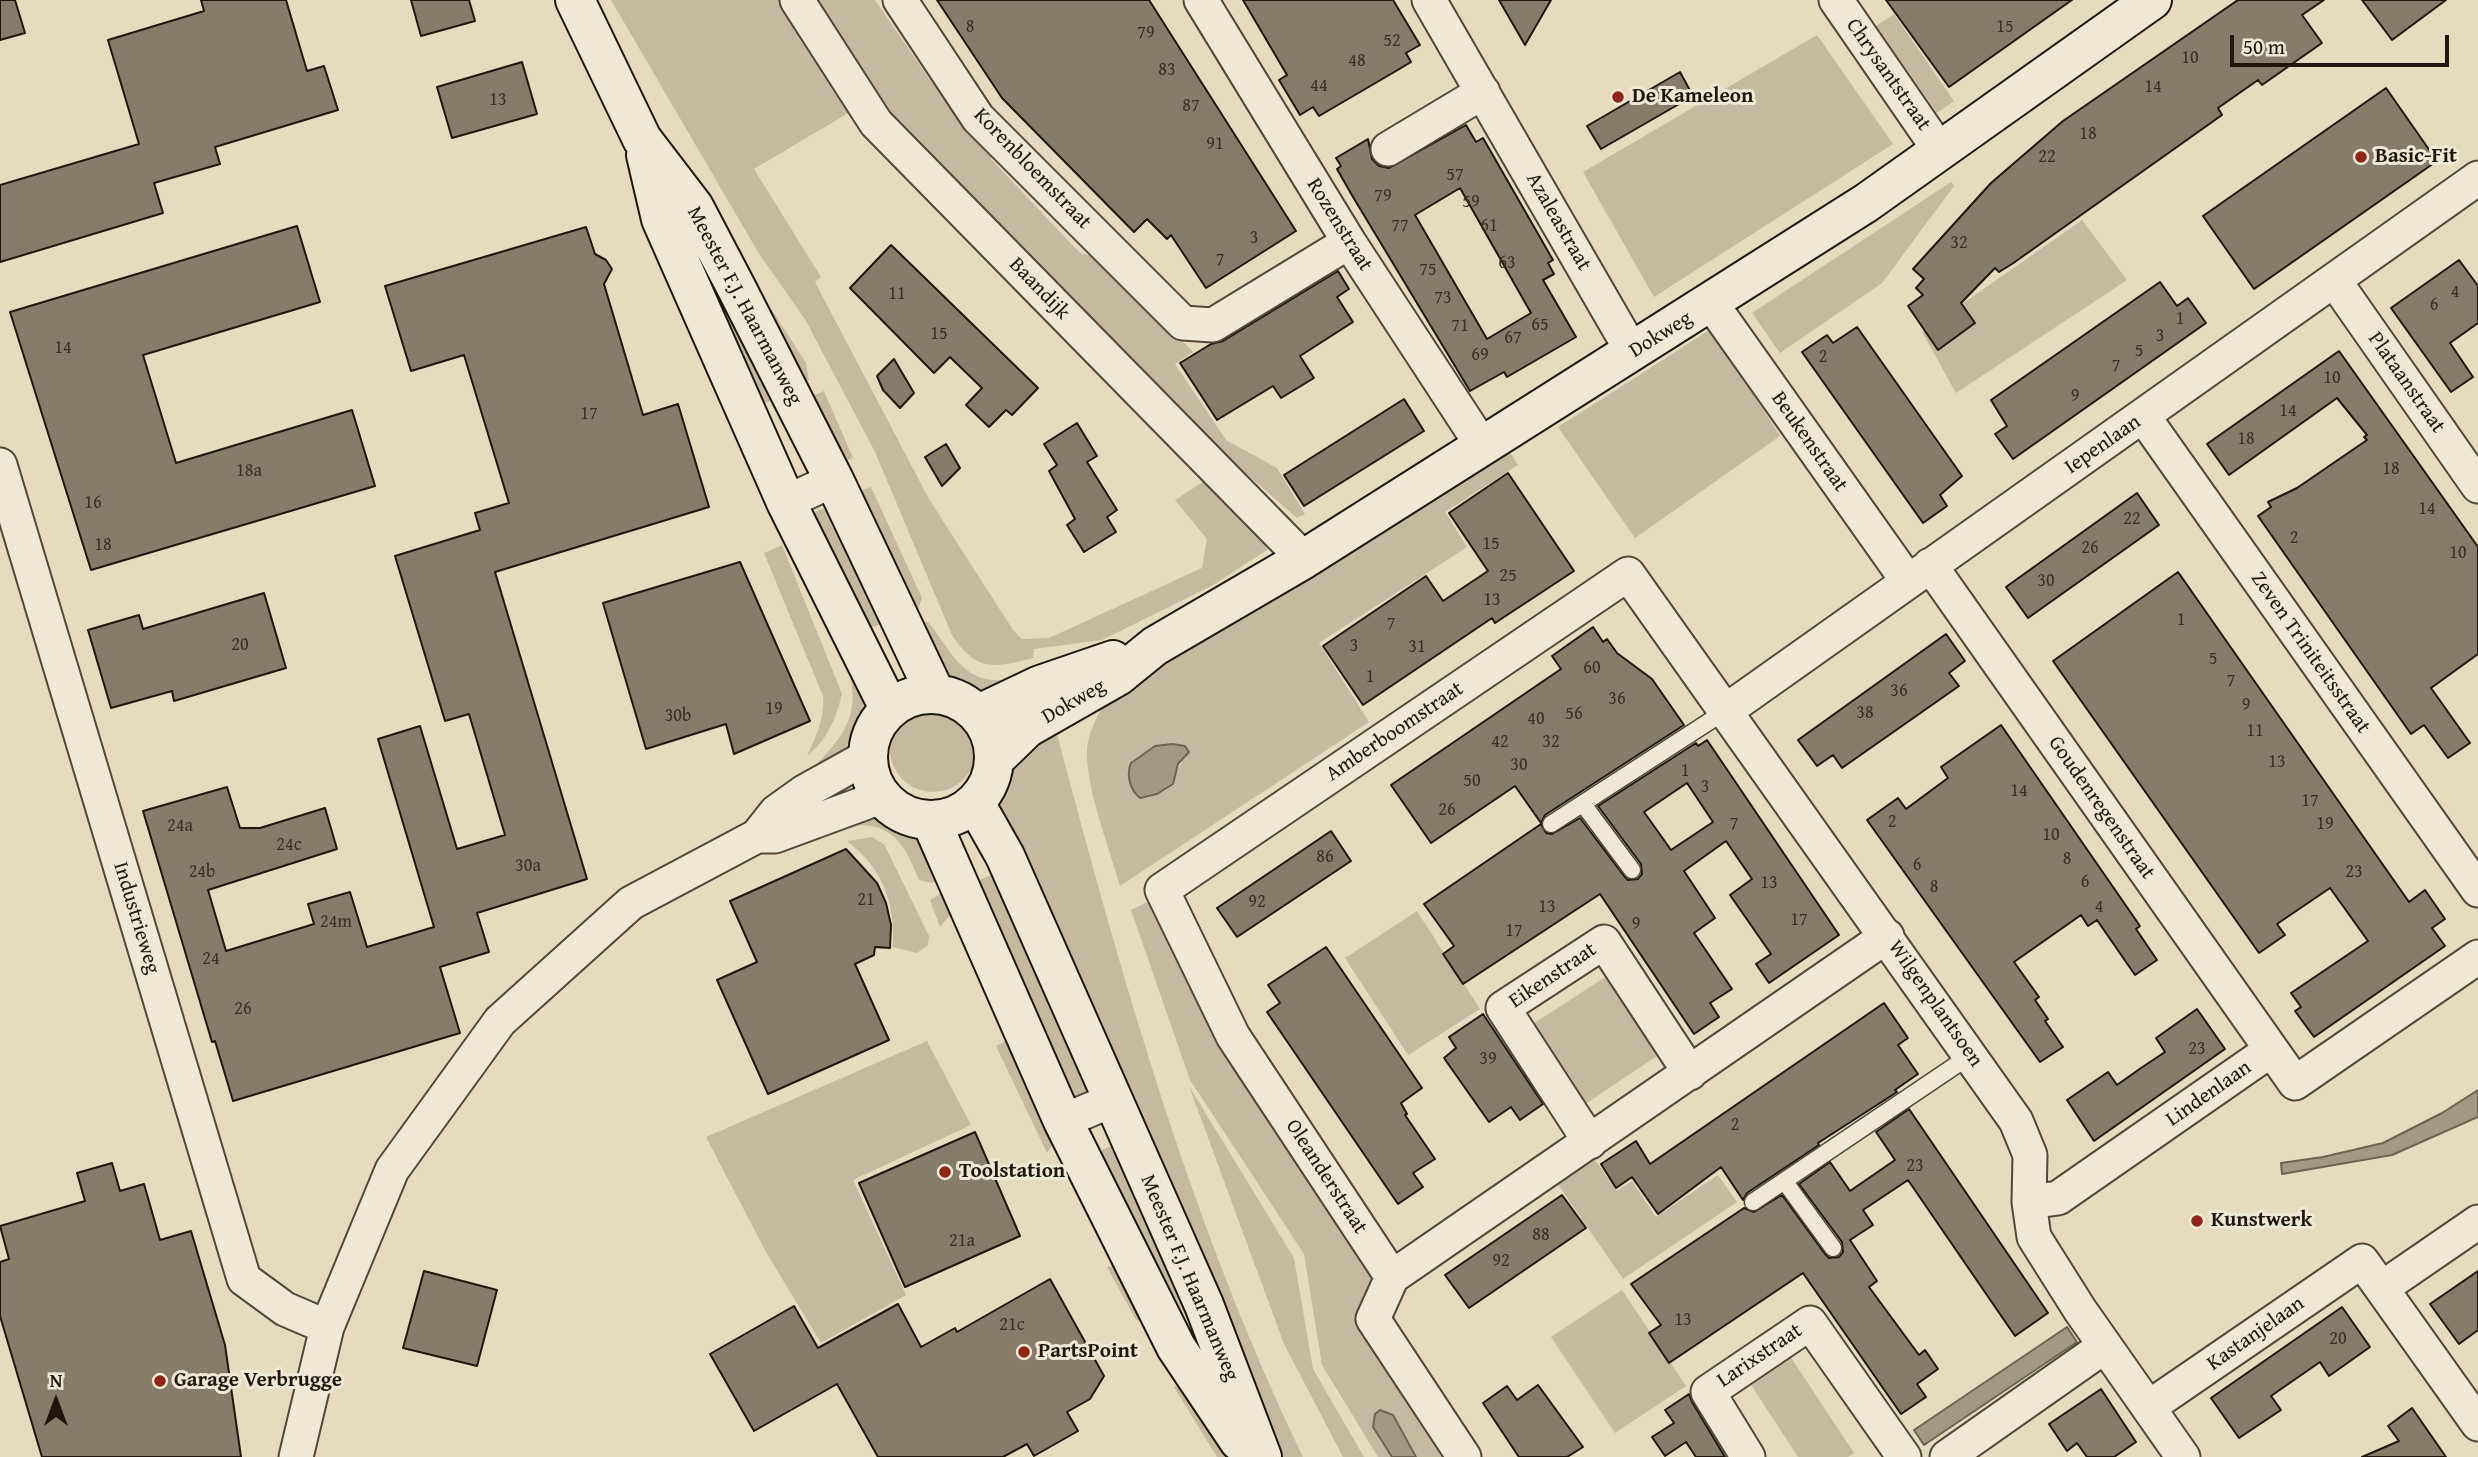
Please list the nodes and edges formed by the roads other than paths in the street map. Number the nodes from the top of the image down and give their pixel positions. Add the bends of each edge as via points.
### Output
1 (575, 0) edge
2 (797, 0) edge
3 (900, 0) edge
4 (1201, 0) edge
5 (1429, 0) edge
6 (1836, 0) edge
7 (2150, 1) edge
8 (1483, 92) junction
9 (642, 139) junction
10 (1388, 149) dead end
11 (1940, 151) junction
12 (2478, 178) edge
13 (1349, 242) junction
14 (2334, 281) junction
15 (1712, 303) junction
16 (1633, 353) junction
17 (2143, 416) junction
18 (1483, 447) junction
19 (0, 465) edge
20 (834, 480) junction
21 (2478, 486) edge
22 (786, 502) junction
23 (1304, 559) junction
24 (1628, 573) joint
25 (1919, 573) junction
26 (1154, 646) junction
27 (935, 693) junction
28 (889, 708) junction
29 (1727, 710) junction
30 (978, 714) junction
31 (867, 757) junction
32 (995, 759) junction
33 (881, 797) junction
34 (975, 803) junction
35 (1583, 804) junction
36 (931, 821) junction
37 (1551, 824) dead end
38 (757, 836) junction
39 (1632, 870) dead end
40 (1162, 890) joint
41 (2478, 890) edge
42 (1886, 936) junction
43 (2478, 957) edge
44 (2271, 1051) junction
45 (1971, 1055) junction
46 (1690, 1073) junction
47 (1113, 1100) junction
48 (1063, 1121) junction
49 (1590, 1142) junction
50 (1785, 1182) junction
51 (1753, 1202) dead end
52 (2029, 1202) junction
53 (2478, 1222) edge
54 (1833, 1248) dead end
55 (1392, 1277) junction
56 (2382, 1288) junction
57 (327, 1326) junction
58 (2105, 1346) junction
59 (2150, 1407) junction
60 (2478, 1424) edge
61 (1965, 1452) edge
62 (296, 1457) edge
63 (1250, 1457) edge
64 (1262, 1457) edge
65 (1464, 1457) edge
66 (1748, 1457) edge
67 (1904, 1457) edge
68 (2183, 1457) edge

1 - 9 main road, Meester F.J. Haarmanweg
2 - 23 street, Baandijk via 876,123
3 - 13 street, Korenbloemstraat via 978,118 1183,323 1213,325
4 - 13 street, Rozenstraat
5 - 8 street, Azaleastraat
6 - 11 street, Chrysantstraat
7 - 11 main road, Dokweg
8 - 10 street
8 - 16 street, Azaleastraat
9 - 20 main road, Meester F.J. Haarmanweg via 694,207
9 - 22 main road, Meester F.J. Haarmanweg via 662,219
11 - 15 main road, Dokweg
12 - 14 street, Iepenlaan
13 - 18 street, Rozenstraat
14 - 17 street, Iepenlaan
14 - 21 street, Plataanstraat
15 - 16 main road, Dokweg
15 - 25 street, Beukenstraat
16 - 18 main road, Dokweg
17 - 25 street, Iepenlaan
17 - 41 street, Zeven Triniteitsstraat
18 - 23 main road, Dokweg
19 - 57 street, Industrieweg via 244,1279 285,1309
20 - 22 street
20 - 27 main road, Meester F.J. Haarmanweg
22 - 28 main road, Meester F.J. Haarmanweg
23 - 26 main road, Dokweg
24 - 29 street, Wilgenplantsoen
24 - 40 street, Amberboomstraat
25 - 29 street, Iepenlaan
25 - 44 street, Goudenregenstraat
26 - 30 main road, Dokweg via 1040,685
26 - 32 main road, Dokweg via 1118,676 1027,728
27 - 28 main road via 911,696
27 - 30 main road via 959,699
28 - 31 main road via 872,730
29 - 35 lane
29 - 42 street, Wilgenplantsoen
30 - 32 main road via 991,735
31 - 33 main road via 870,778
31 - 38 street via 776,812
32 - 34 main road via 989,783
33 - 36 main road via 903,814
33 - 38 street via 775,836
34 - 36 main road via 955,816
34 - 47 main road, Meester F.J. Haarmanweg via 1005,856
35 - 37 lane
35 - 39 lane
36 - 48 main road, Meester F.J. Haarmanweg
38 - 57 street via 631,904 500,1021 391,1170
40 - 55 street, Oleanderstraat via 1233,1036
42 - 45 street, Wilgenplantsoen
42 - 46 street
43 - 44 street, Lindenlaan via 2295,1083
44 - 52 street, Lindenlaan via 2058,1198
45 - 50 lane
45 - 52 street, Wilgenplantsoen via 2028,1145
46 - 49 street
46 - 49 street, Eikenstraat via 1604,942 1503,1008
47 - 48 street
47 - 64 main road, Meester F.J. Haarmanweg via 1204,1305
48 - 63 main road, Meester F.J. Haarmanweg via 1176,1347
49 - 55 street
50 - 51 lane
50 - 54 lane
52 - 58 street, Wilgenplantsoen via 2034,1237
53 - 56 street
55 - 65 street via 1373,1319
56 - 59 street, Kastanjelaan via 2362,1261
56 - 60 street
57 - 62 street
58 - 59 street, Wilgenplantsoen
58 - 61 street
59 - 68 street, Wilgenplantsoen
66 - 67 street, Larixstraat via 1708,1392 1810,1323

